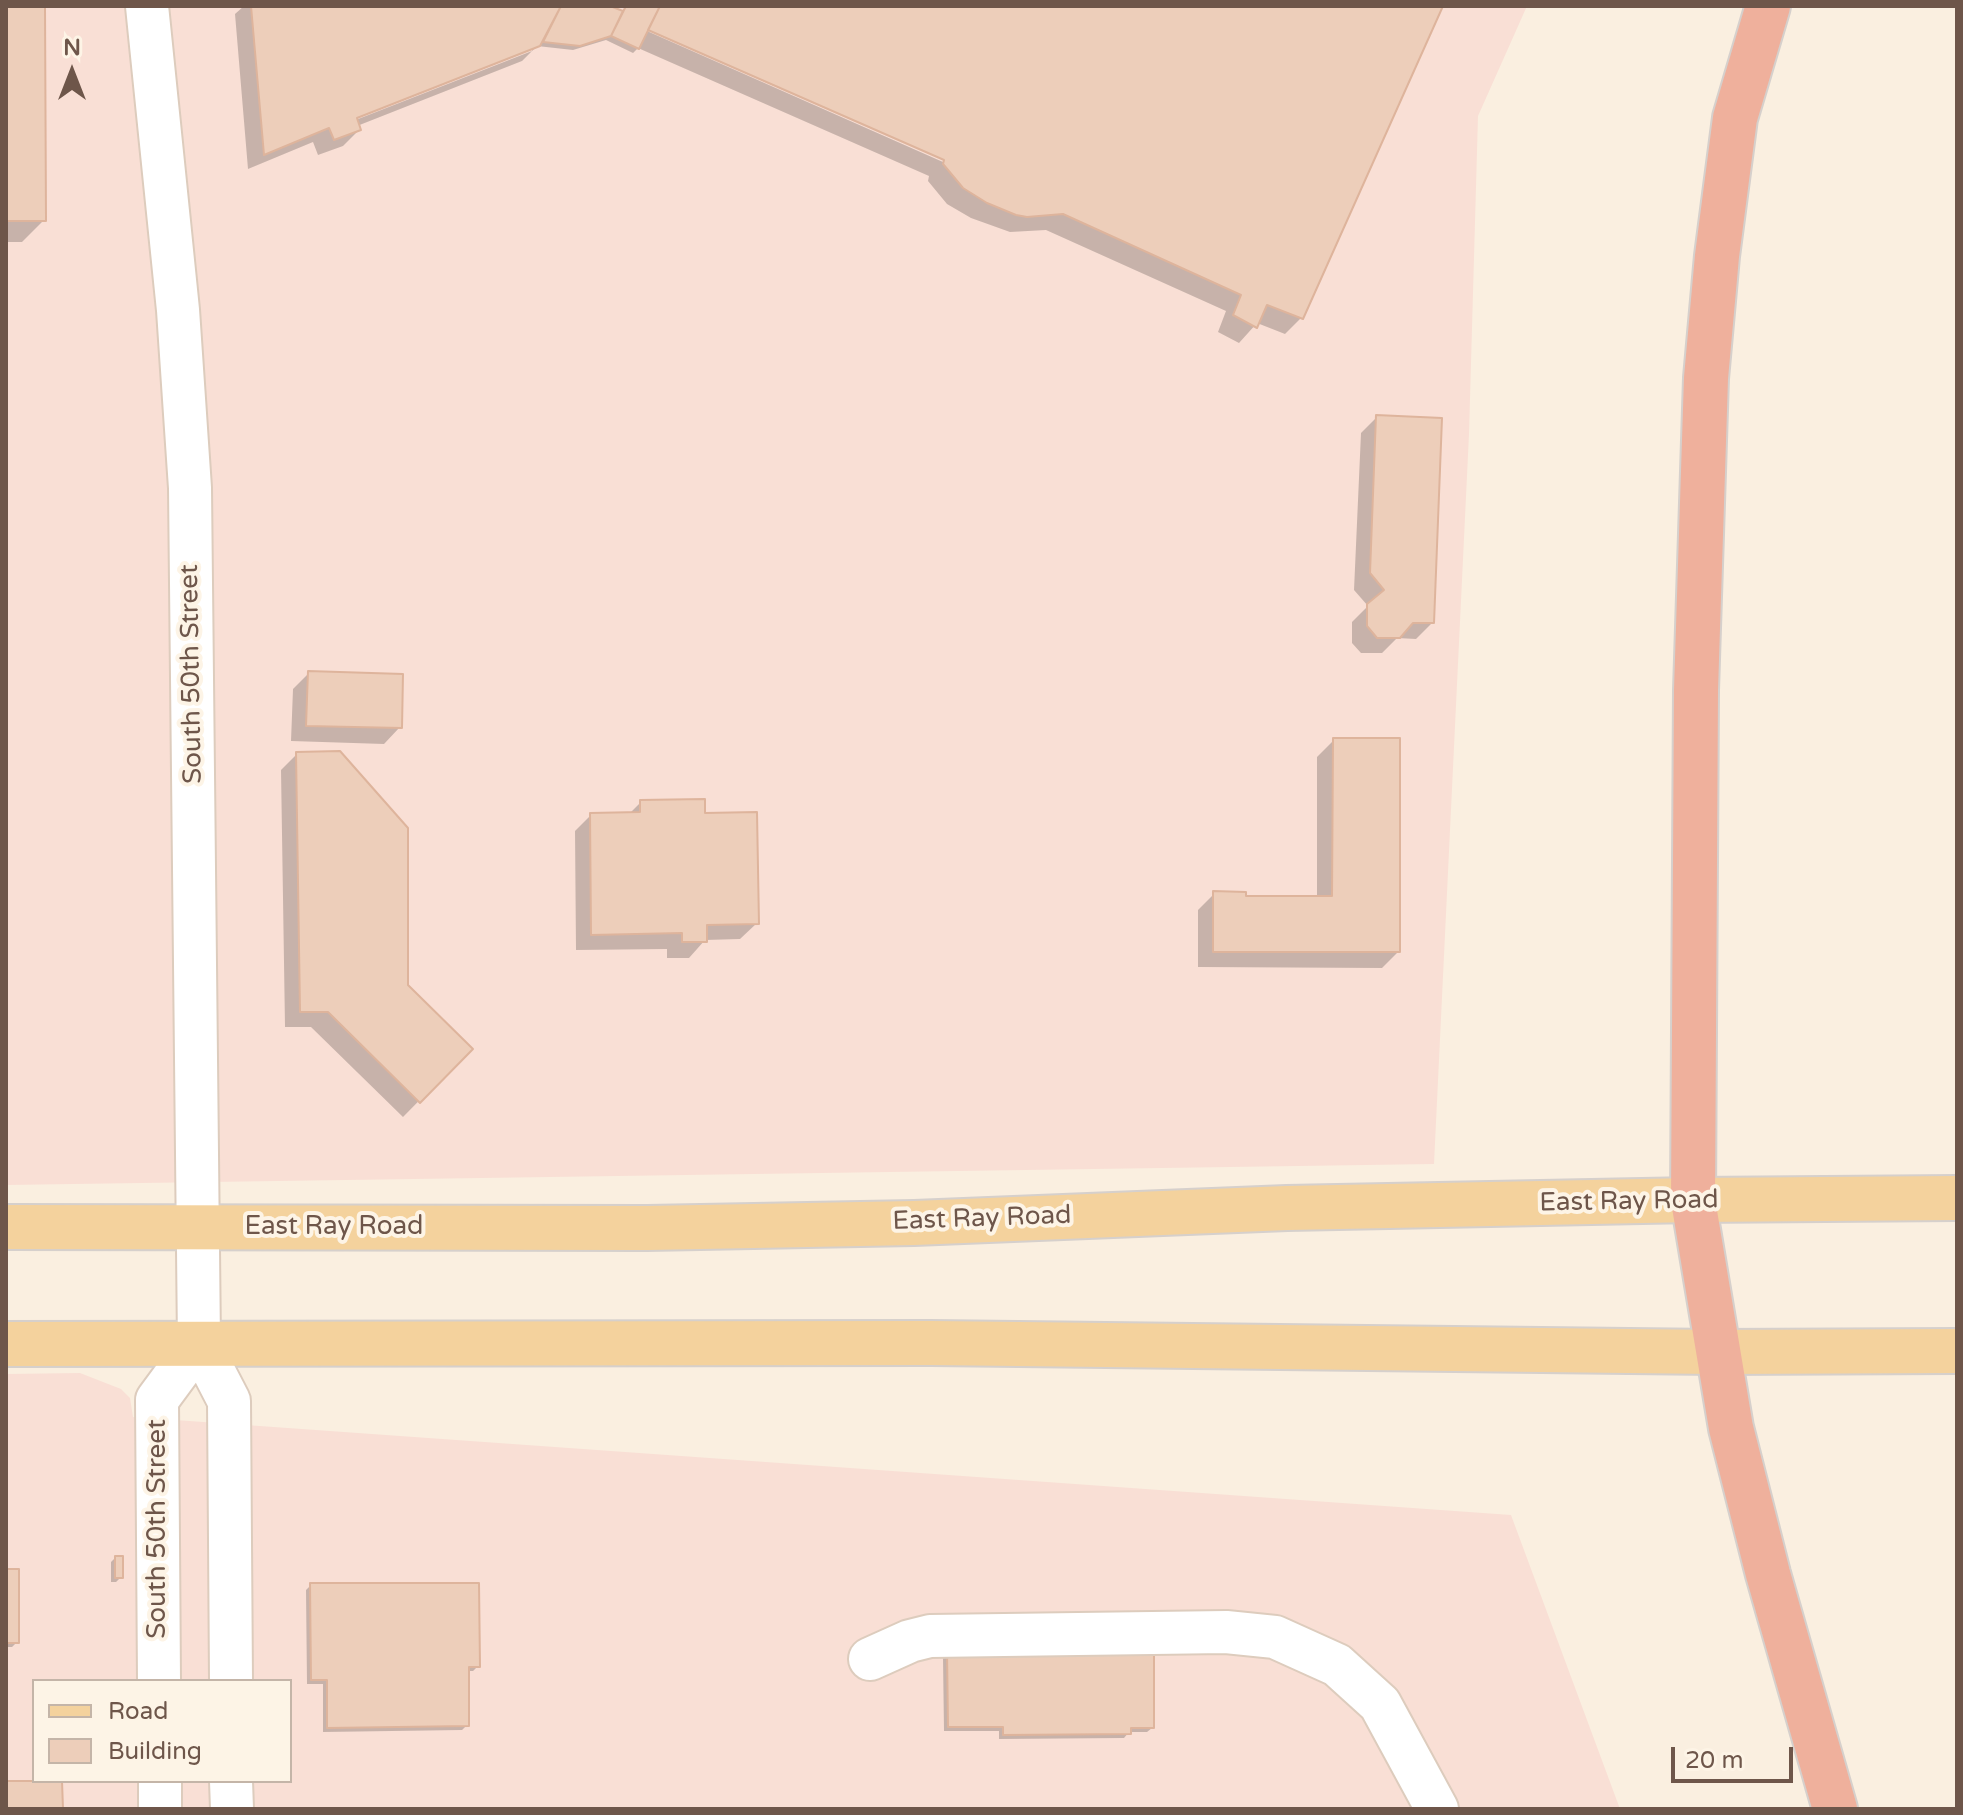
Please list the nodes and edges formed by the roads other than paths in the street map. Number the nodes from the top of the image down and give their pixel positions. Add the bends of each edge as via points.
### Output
1 (147, 6) edge
2 (1768, 6) edge
3 (1957, 1198) edge
4 (1693, 1200) junction
5 (6, 1227) edge
6 (198, 1227) junction
7 (199, 1343) junction
8 (6, 1344) edge
9 (1957, 1351) edge
10 (1716, 1352) junction
11 (870, 1659) dead end
12 (159, 1679) edge
13 (231, 1679) edge
14 (160, 1783) edge
15 (231, 1783) edge
16 (160, 1809) edge
17 (232, 1809) edge
18 (1437, 1809) edge
19 (1835, 1809) edge

1 - 6 street, South 50th Street via 190,488
2 - 4 highway via 1735,118 1706,378 1696,690
3 - 4 main road, East Ray Road
4 - 6 main road, East Ray Road via 647,1228
4 - 10 highway
5 - 6 main road, East Ray Road
6 - 7 street, South 50th Street
7 - 8 main road
7 - 10 main road via 931,1343
7 - 12 street, South 50th Street via 157,1400
7 - 13 street, South 50th Street via 229,1401
9 - 10 main road
10 - 19 highway via 1761,1545
11 - 18 street via 930,1636 1226,1632 1275,1637 1337,1665 1380,1704
14 - 16 street
15 - 17 street

